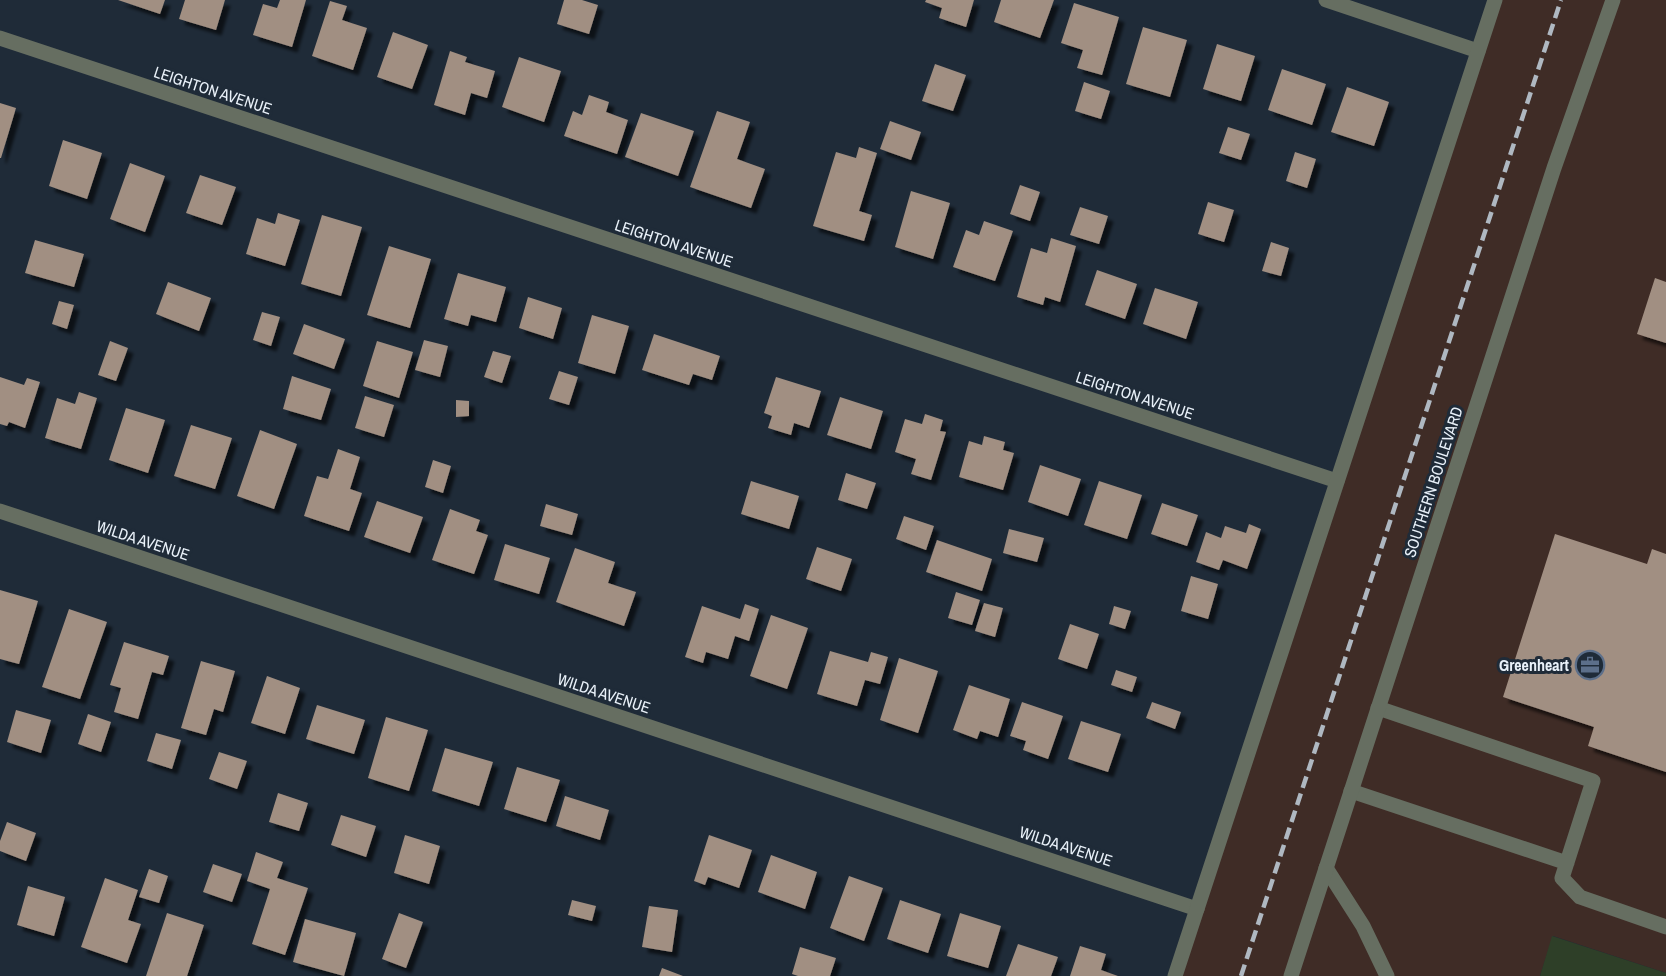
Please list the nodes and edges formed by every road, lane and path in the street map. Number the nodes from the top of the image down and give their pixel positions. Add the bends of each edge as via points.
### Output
1 (1326, 0) edge
2 (1495, 0) edge
3 (1613, 0) edge
4 (0, 38) edge
5 (1478, 51) junction
6 (1337, 482) junction
7 (0, 511) edge
8 (1378, 708) junction
9 (1351, 792) junction
10 (1567, 863) junction
11 (1326, 868) junction
12 (1197, 909) junction
13 (1666, 927) edge
14 (1175, 976) edge
15 (1291, 976) edge
16 (1386, 976) edge

1 - 5 street
2 - 5 street
3 - 8 street, SOUTHERN BOULEVARD via 1550,179
4 - 6 street, LEIGHTON AVENUE
5 - 6 street
6 - 12 street
7 - 12 street, WILDA AVENUE
8 - 9 street, SOUTHERN BOULEVARD
8 - 10 street via 1593,781
9 - 10 street
9 - 11 street, SOUTHERN BOULEVARD
10 - 13 street via 1562,878 1580,897
11 - 15 street, SOUTHERN BOULEVARD
11 - 16 street via 1363,926
12 - 14 street

